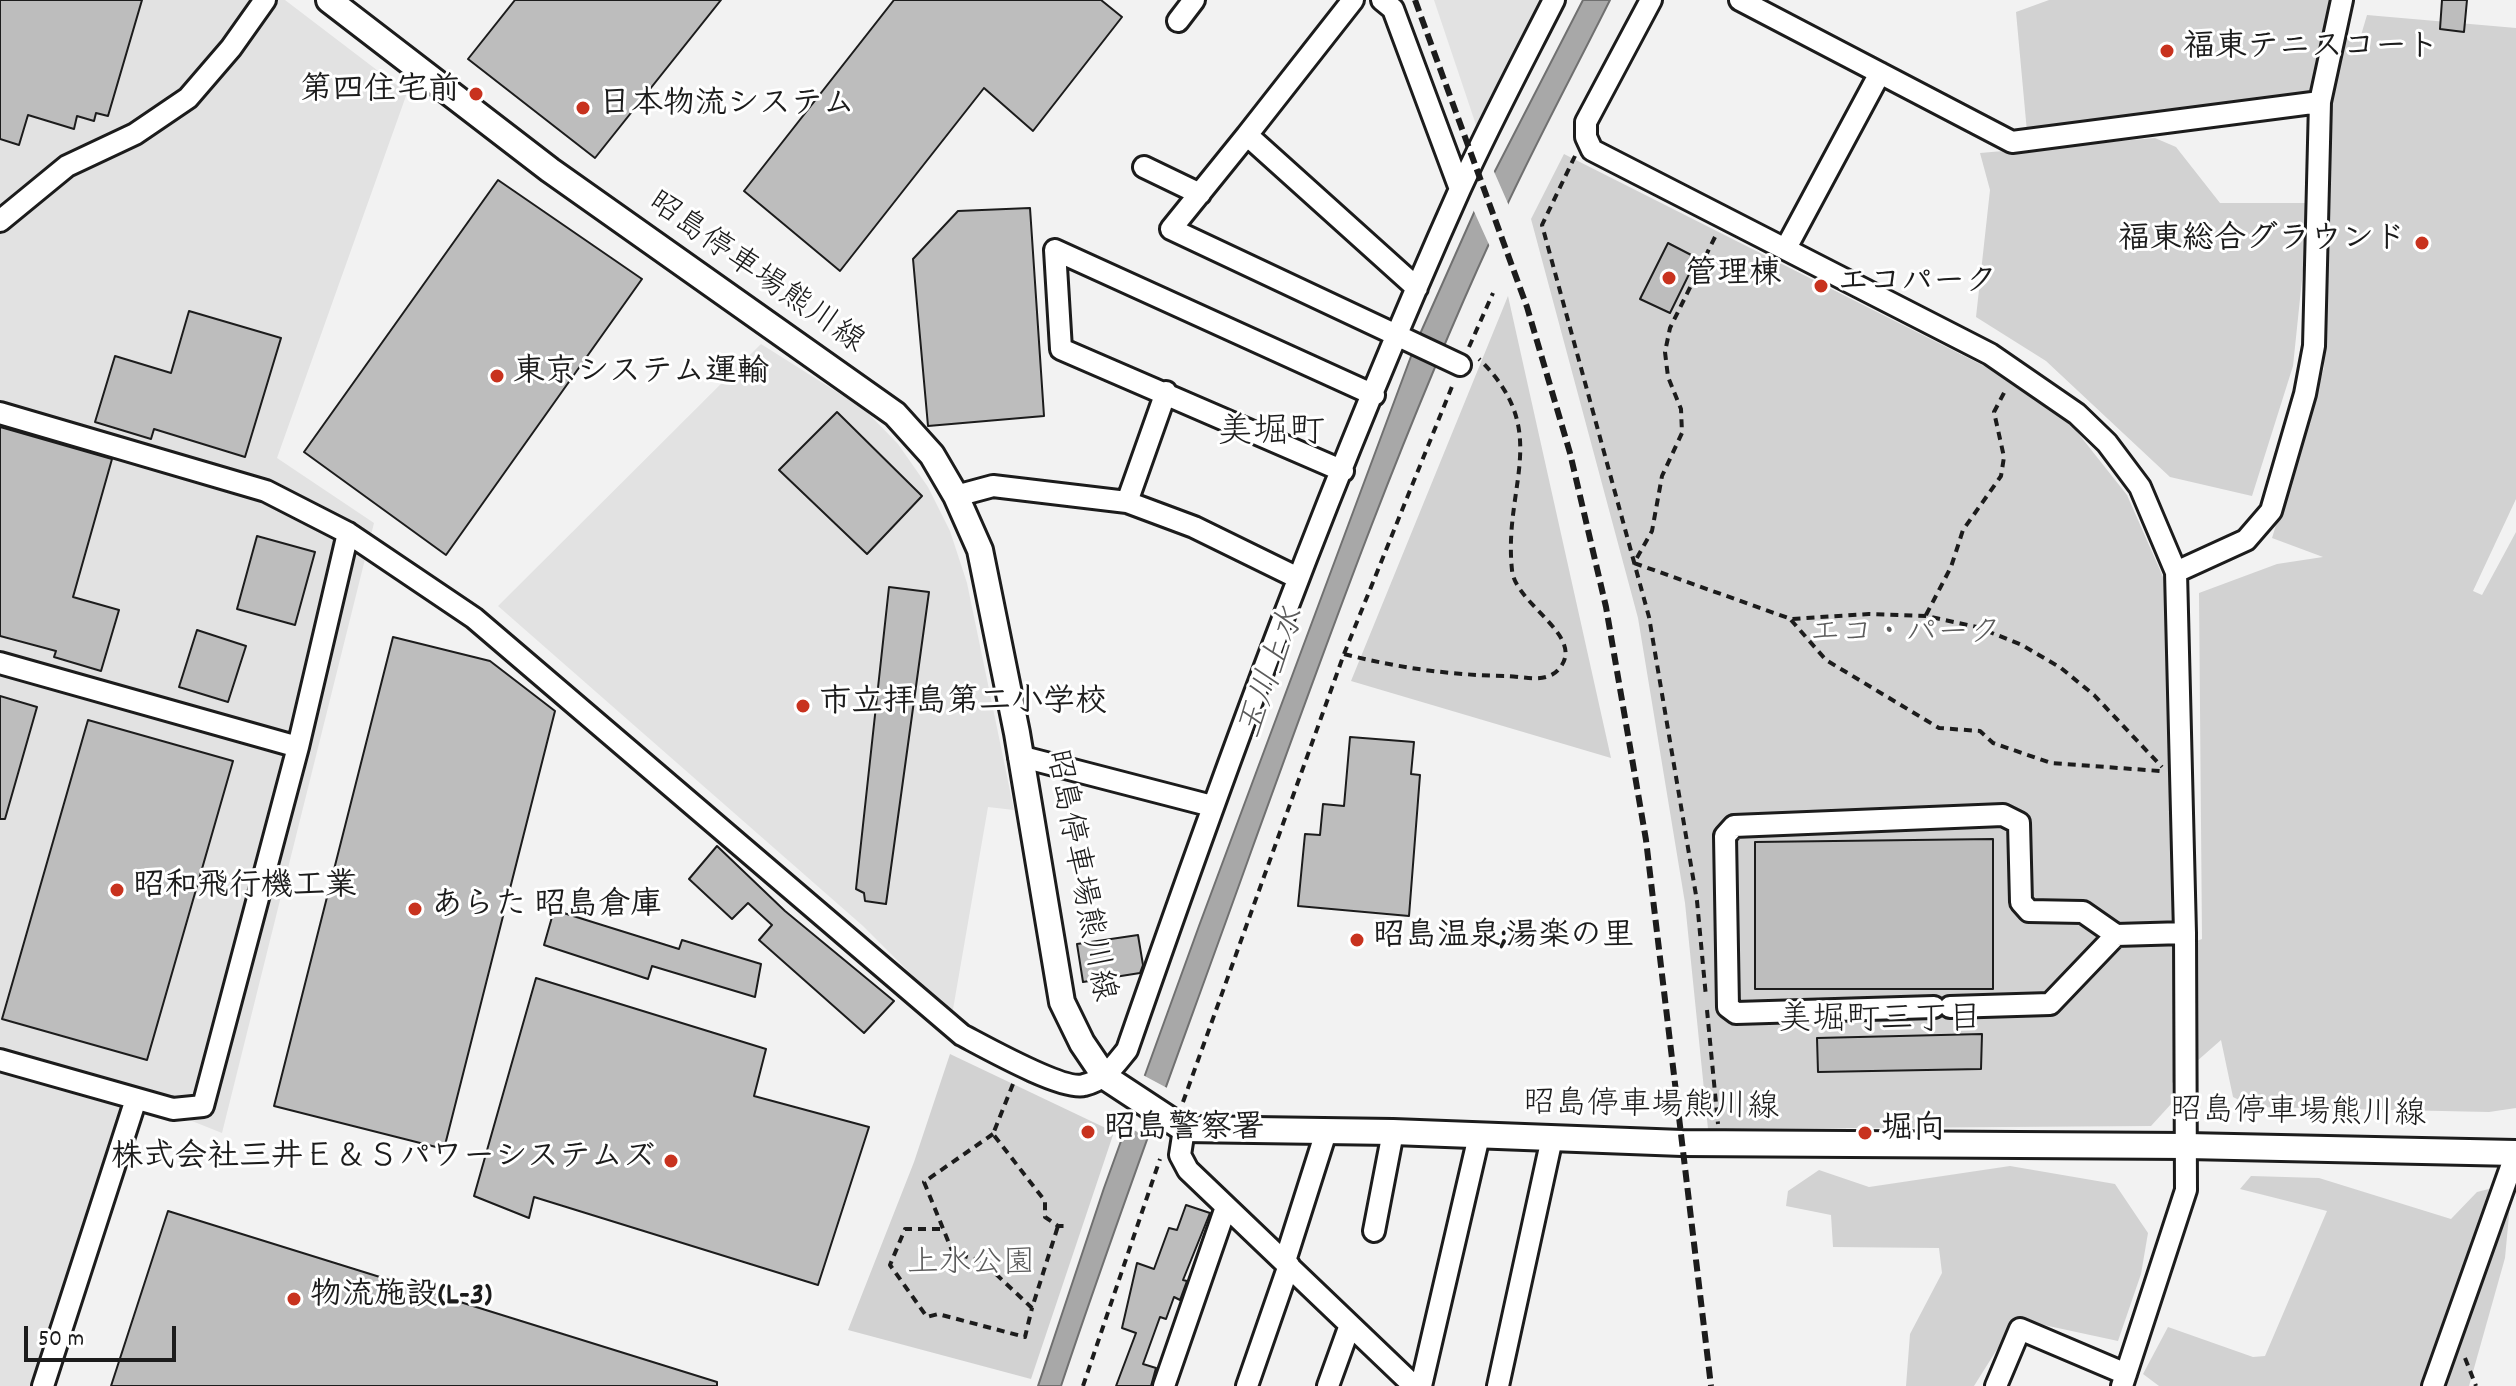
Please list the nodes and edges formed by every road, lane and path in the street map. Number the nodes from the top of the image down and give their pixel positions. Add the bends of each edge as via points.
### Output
1 (265, 0) edge
2 (329, 0) edge
3 (1194, 0) edge
4 (1353, 0) edge
5 (1382, 0) edge
6 (1554, 0) edge
7 (1651, 0) edge
8 (1740, 0) edge
9 (2342, 0) edge
10 (1178, 21) dead end
11 (1880, 73) junction
12 (2320, 102) junction
13 (1247, 135) junction
14 (1586, 137) junction
15 (1144, 167) dead end
16 (1460, 189) junction
17 (1200, 194) junction
18 (0, 221) edge
19 (1715, 237) dead end
20 (1786, 248) junction
21 (1417, 288) junction
22 (1493, 293) dead end
23 (1398, 336) junction
24 (1464, 358) junction
25 (2007, 387) dead end
26 (1166, 392) junction
27 (1374, 395) junction
28 (0, 413) edge
29 (1343, 471) junction
30 (956, 496) junction
31 (1127, 502) junction
32 (348, 533) junction
33 (1634, 563) junction
34 (2176, 572) junction
35 (1298, 578) junction
36 (1926, 616) junction
37 (1791, 619) junction
38 (1344, 654) junction
39 (0, 663) edge
40 (298, 747) junction
41 (1019, 756) junction
42 (1212, 806) junction
43 (2185, 933) junction
44 (2116, 935) junction
45 (0, 1060) edge
46 (1105, 1077) junction
47 (1014, 1082) dead end
48 (136, 1099) junction
49 (1172, 1110) junction
50 (1184, 1129) junction
51 (1326, 1132) junction
52 (1393, 1132) junction
53 (993, 1134) junction
54 (1479, 1136) junction
55 (1552, 1138) junction
56 (1719, 1144) junction
57 (1164, 1146) dead end
58 (2187, 1146) junction
59 (2516, 1153) edge
60 (1226, 1207) junction
61 (1058, 1226) junction
62 (1065, 1226) dead end
63 (941, 1229) junction
64 (1374, 1231) dead end
65 (1287, 1263) junction
66 (1032, 1308) junction
67 (1350, 1325) junction
68 (2124, 1380) edge
69 (1414, 1385) edge
70 (43, 1386) edge
71 (1083, 1386) edge
72 (1164, 1386) edge
73 (1247, 1386) edge
74 (1328, 1386) edge
75 (1498, 1386) edge
76 (1996, 1386) edge
77 (2433, 1386) edge

1 - 18 street via 188,98 135,134 67,166
2 - 30 main road, 昭島停車場熊川線 via 550,170 895,414 932,455
3 - 10 street
4 - 13 street
5 - 16 street via 1393,9
6 - 16 street
7 - 14 street via 1586,122
8 - 11 street
9 - 12 street
11 - 12 street via 2012,142
11 - 20 street
12 - 34 street via 2314,346 2271,511 2246,540
13 - 17 street
13 - 21 street
14 - 20 street via 1592,150 1612,163
14 - 33 path via 1542,225
15 - 17 street
16 - 21 street
17 - 23 street via 1171,229
19 - 33 path via 1670,328 1665,352 1682,433 1662,476 1652,531
20 - 34 street via 1990,354 2077,414 2140,487
21 - 23 street
22 - 24 path
23 - 24 street
23 - 27 street
24 - 38 path
24 - 38 path via 1493,374 1522,429 1509,544 1513,585 1561,635 1564,659 1545,678 1479,677 1401,669
25 - 36 path via 1994,412 2004,457 2001,476 1963,530
26 - 27 street via 1061,349 1055,250
26 - 29 street
26 - 31 street
27 - 29 street
28 - 32 street via 266,491
29 - 35 street
30 - 31 street via 993,486
30 - 41 main road, 昭島停車場熊川線 via 980,550
31 - 35 street via 1194,527
32 - 40 street
32 - 46 street via 474,618 962,1035 1036,1072 1081,1087
33 - 37 path
33 - 56 path via 1649,617 1697,901
34 - 43 street
35 - 42 street
36 - 37 path
36 - 37 path via 1977,627 2061,668 2167,772 2051,763 1993,743 1980,731 1939,728 1826,660
38 - 49 path
39 - 40 street
40 - 48 street via 203,1106 173,1109
41 - 42 street
41 - 46 main road, 昭島停車場熊川線 via 1062,1002
42 - 46 street via 1127,1050
43 - 44 street
43 - 58 street
44 - 44 street via 2083,912 2029,911 2021,902 2019,823 2003,815 1734,826 1725,836 1728,1007 1736,1013 2050,1004
45 - 48 street
46 - 49 main road, 昭島停車場熊川線 via 1127,1093
47 - 53 path
48 - 70 street
49 - 50 main road, 昭島停車場熊川線
50 - 51 main road, 昭島停車場熊川線
50 - 60 street via 1180,1155 1188,1170
51 - 52 main road, 昭島停車場熊川線
51 - 65 street
52 - 54 main road, 昭島停車場熊川線
52 - 64 street
53 - 61 path via 1045,1201 1045,1217
53 - 63 path via 924,1182
54 - 55 main road, 昭島停車場熊川線
54 - 69 street
55 - 56 main road, 昭島停車場熊川線
55 - 75 street
56 - 58 main road, 昭島停車場熊川線
57 - 71 path
58 - 59 main road, 昭島停車場熊川線
58 - 68 street via 2186,1190
59 - 77 street
60 - 65 street
60 - 72 street
61 - 62 path
61 - 66 path
63 - 66 path via 953,1253 982,1261
63 - 66 path via 905,1229 890,1265 927,1317 938,1314 1025,1337
65 - 67 street
65 - 73 street
67 - 69 street
67 - 74 street
68 - 76 street via 2020,1329

